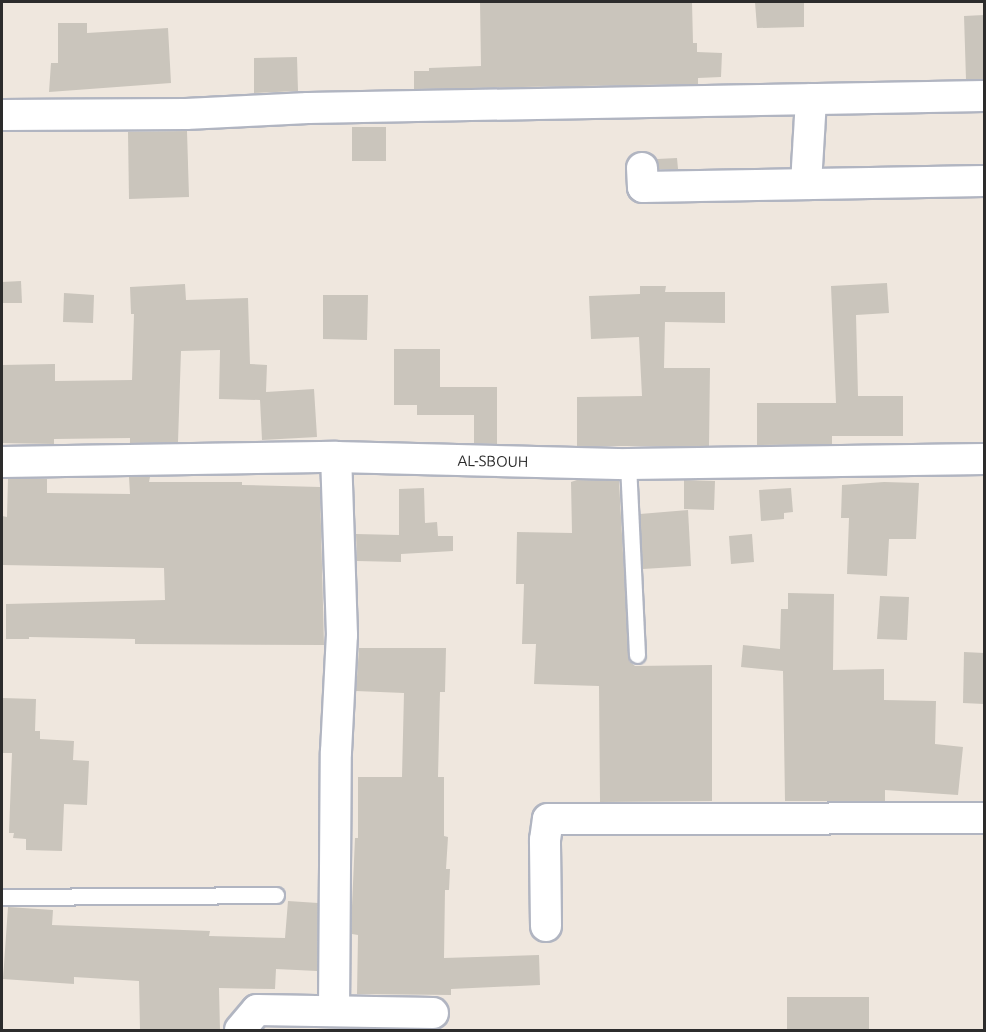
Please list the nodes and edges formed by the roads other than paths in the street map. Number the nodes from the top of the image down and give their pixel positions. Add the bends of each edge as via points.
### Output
1 (984, 96) edge
2 (811, 99) junction
3 (2, 114) edge
4 (642, 168) dead end
5 (984, 181) edge
6 (806, 184) junction
7 (336, 457) junction
8 (984, 459) edge
9 (2, 462) edge
10 (628, 464) junction
11 (637, 655) dead end
12 (984, 818) edge
13 (276, 895) dead end
14 (2, 897) edge
15 (546, 926) dead end
16 (334, 1011) junction
17 (433, 1013) dead end
18 (240, 1030) edge

1 - 2 street
2 - 3 street via 186,114
2 - 6 street
4 - 6 street via 643,187
5 - 6 street
7 - 9 street, AL-SBOUH
7 - 10 street, AL-SBOUH
7 - 16 street via 342,635 336,752
8 - 10 street, AL-SBOUH
10 - 11 lane
12 - 15 street via 548,819
13 - 14 lane
16 - 17 street
16 - 18 street via 257,1010

